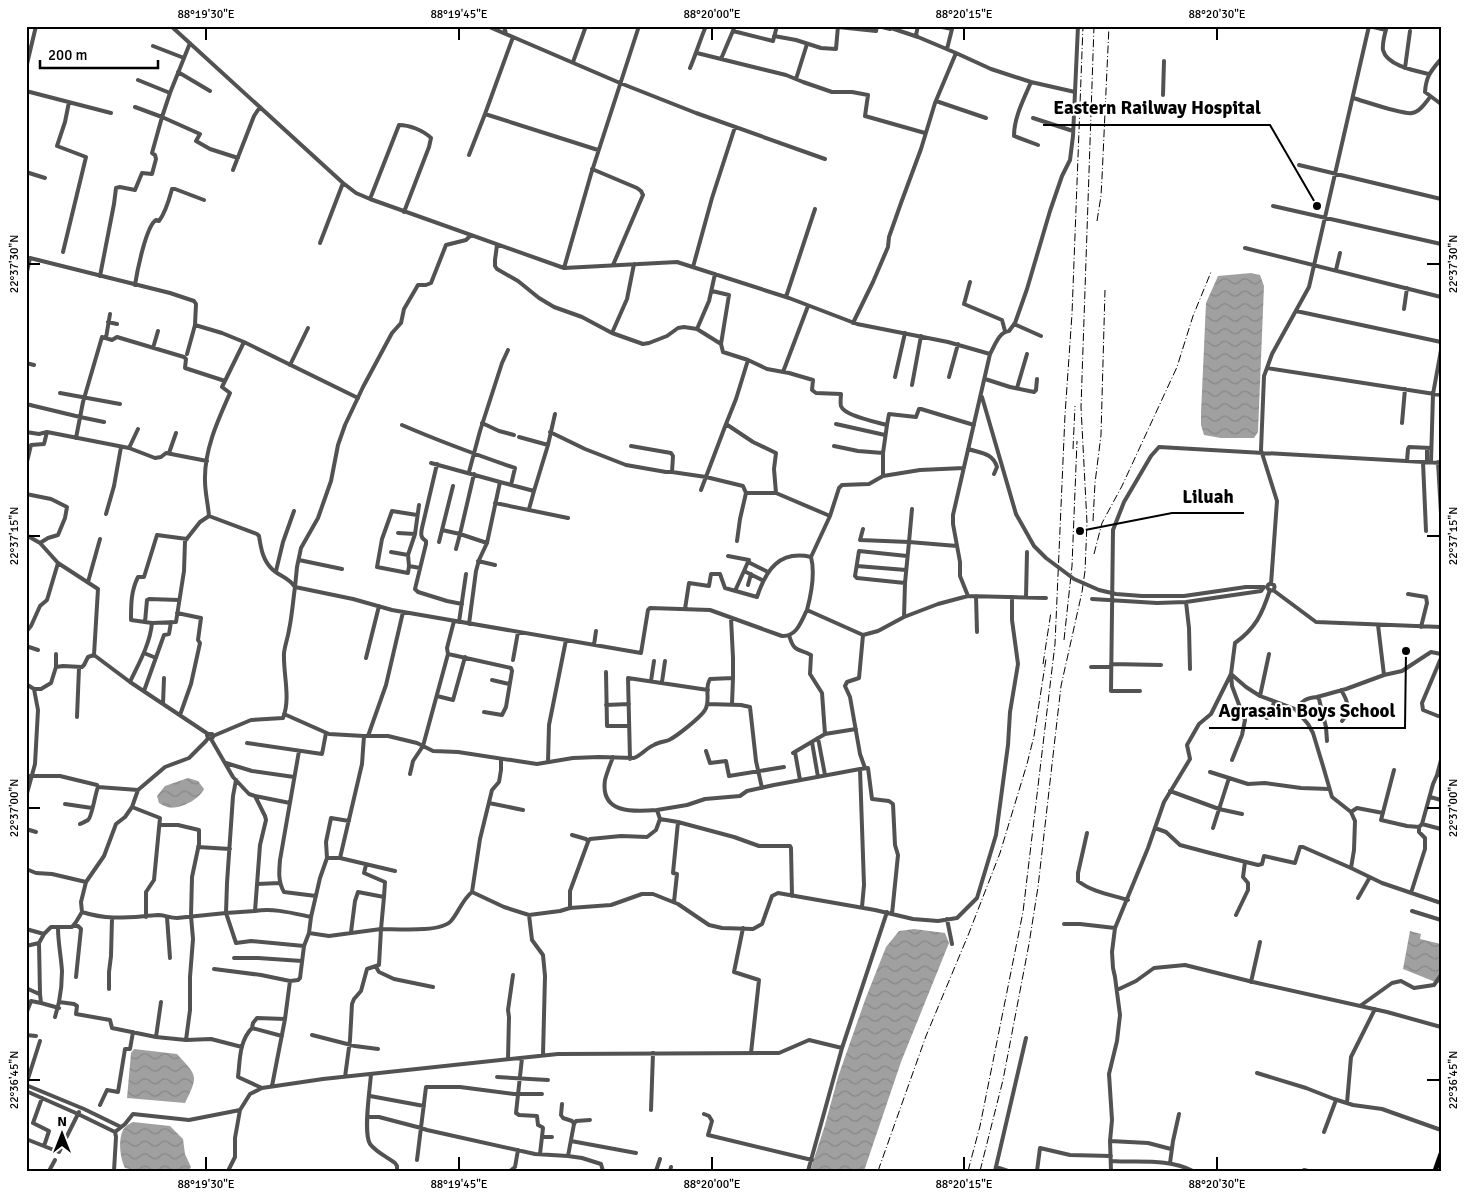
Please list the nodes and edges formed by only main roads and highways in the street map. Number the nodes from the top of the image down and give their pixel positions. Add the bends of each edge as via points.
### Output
1 (1441, 1154) edge
2 (1435, 1171) edge

1 - 2 main road

